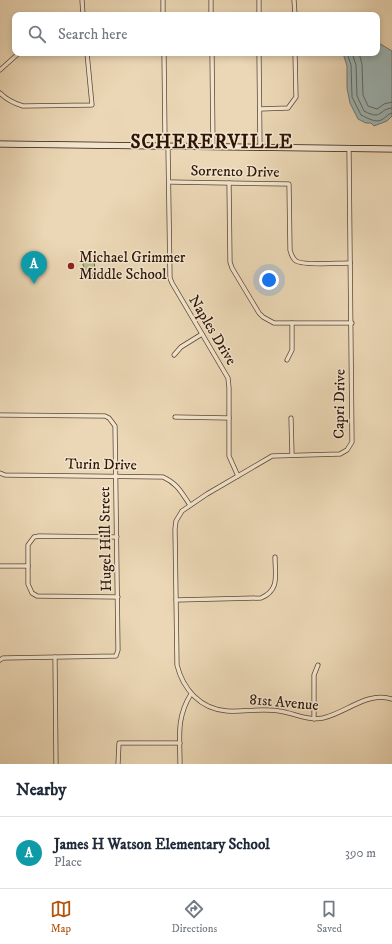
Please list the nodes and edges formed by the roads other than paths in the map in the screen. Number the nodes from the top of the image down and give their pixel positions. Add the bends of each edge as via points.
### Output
1 (82, 0) edge
2 (163, 0) edge
3 (211, 0) edge
4 (259, 0) edge
5 (294, 0) edge
6 (83, 12) edge
7 (163, 12) edge
8 (211, 12) edge
9 (259, 12) edge
10 (295, 12) edge
11 (16, 56) edge
12 (87, 56) edge
13 (164, 56) edge
14 (212, 56) edge
15 (259, 56) edge
16 (295, 56) edge
17 (0, 70) edge
18 (0, 93) edge
19 (260, 109) junction
20 (0, 144) edge
21 (168, 147) junction
22 (213, 147) junction
23 (260, 148) junction
24 (349, 149) junction
25 (392, 149) edge
26 (169, 182) junction
27 (229, 183) junction
28 (350, 263) junction
29 (352, 323) junction
30 (292, 324) junction
31 (202, 334) junction
32 (174, 356) dead end
33 (287, 360) dead end
34 (0, 415) edge
35 (175, 417) dead end
36 (229, 418) junction
37 (291, 418) dead end
38 (292, 455) junction
39 (0, 473) edge
40 (116, 476) junction
41 (238, 476) junction
42 (190, 505) junction
43 (117, 537) junction
44 (275, 557) dead end
45 (0, 566) edge
46 (28, 566) junction
47 (118, 597) junction
48 (176, 600) junction
49 (55, 657) junction
50 (0, 660) edge
51 (318, 665) dead end
52 (182, 680) joint
53 (191, 694) junction
54 (392, 699) edge
55 (314, 719) junction
56 (180, 743) junction
57 (56, 764) edge
58 (118, 764) edge
59 (180, 764) edge

1 - 6 street
2 - 7 street
3 - 8 street
4 - 9 street
5 - 10 street
11 - 17 street
12 - 18 street via 92,105 23,106 6,99
13 - 21 street, Naples Drive via 165,140
14 - 22 street
15 - 19 street
16 - 19 street via 296,97 293,103 288,108
19 - 23 street
20 - 21 street
21 - 22 street
21 - 26 street, Naples Drive
22 - 23 street
23 - 24 street
24 - 25 street
24 - 28 street, Capri Drive
26 - 27 street, Sorrento Drive
26 - 31 street, Naples Drive via 170,278
27 - 28 street, Sorrento Drive via 289,184 290,250 293,258 305,263
27 - 30 street via 232,268 263,317 274,323
28 - 29 street, Capri Drive
29 - 30 street
29 - 38 street, Capri Drive via 352,442 347,450 340,454
30 - 33 street via 292,350
31 - 32 street via 180,347
31 - 36 street, Naples Drive via 228,378
34 - 40 street, Hugel Hill Street via 105,416 113,421 115,426
35 - 36 street
36 - 41 street, Naples Drive via 229,456
37 - 38 street
38 - 41 street, Capri Drive via 272,456
39 - 40 street, Turin Drive
40 - 42 street, Turin Drive via 164,478 178,487
40 - 43 street, Hugel Hill Street
41 - 42 street, Capri Drive
42 - 48 street, Capri Drive via 178,515 175,529
43 - 46 street via 34,537 28,545
43 - 47 street, Hugel Hill Street
44 - 48 street via 275,586 272,592 261,598
45 - 46 street
46 - 47 street via 28,584 32,593 37,596
47 - 49 street, Hugel Hill Street via 116,656
48 - 52 street, Capri Drive via 177,665
49 - 50 street
49 - 57 street
51 - 55 street via 314,675
52 - 53 street, 81st Avenue
53 - 55 street, 81st Avenue via 201,702 227,711 278,710
53 - 56 street via 182,711
54 - 55 street, 81st Avenue via 377,698 361,702 324,718
56 - 58 street via 119,743
56 - 59 street

